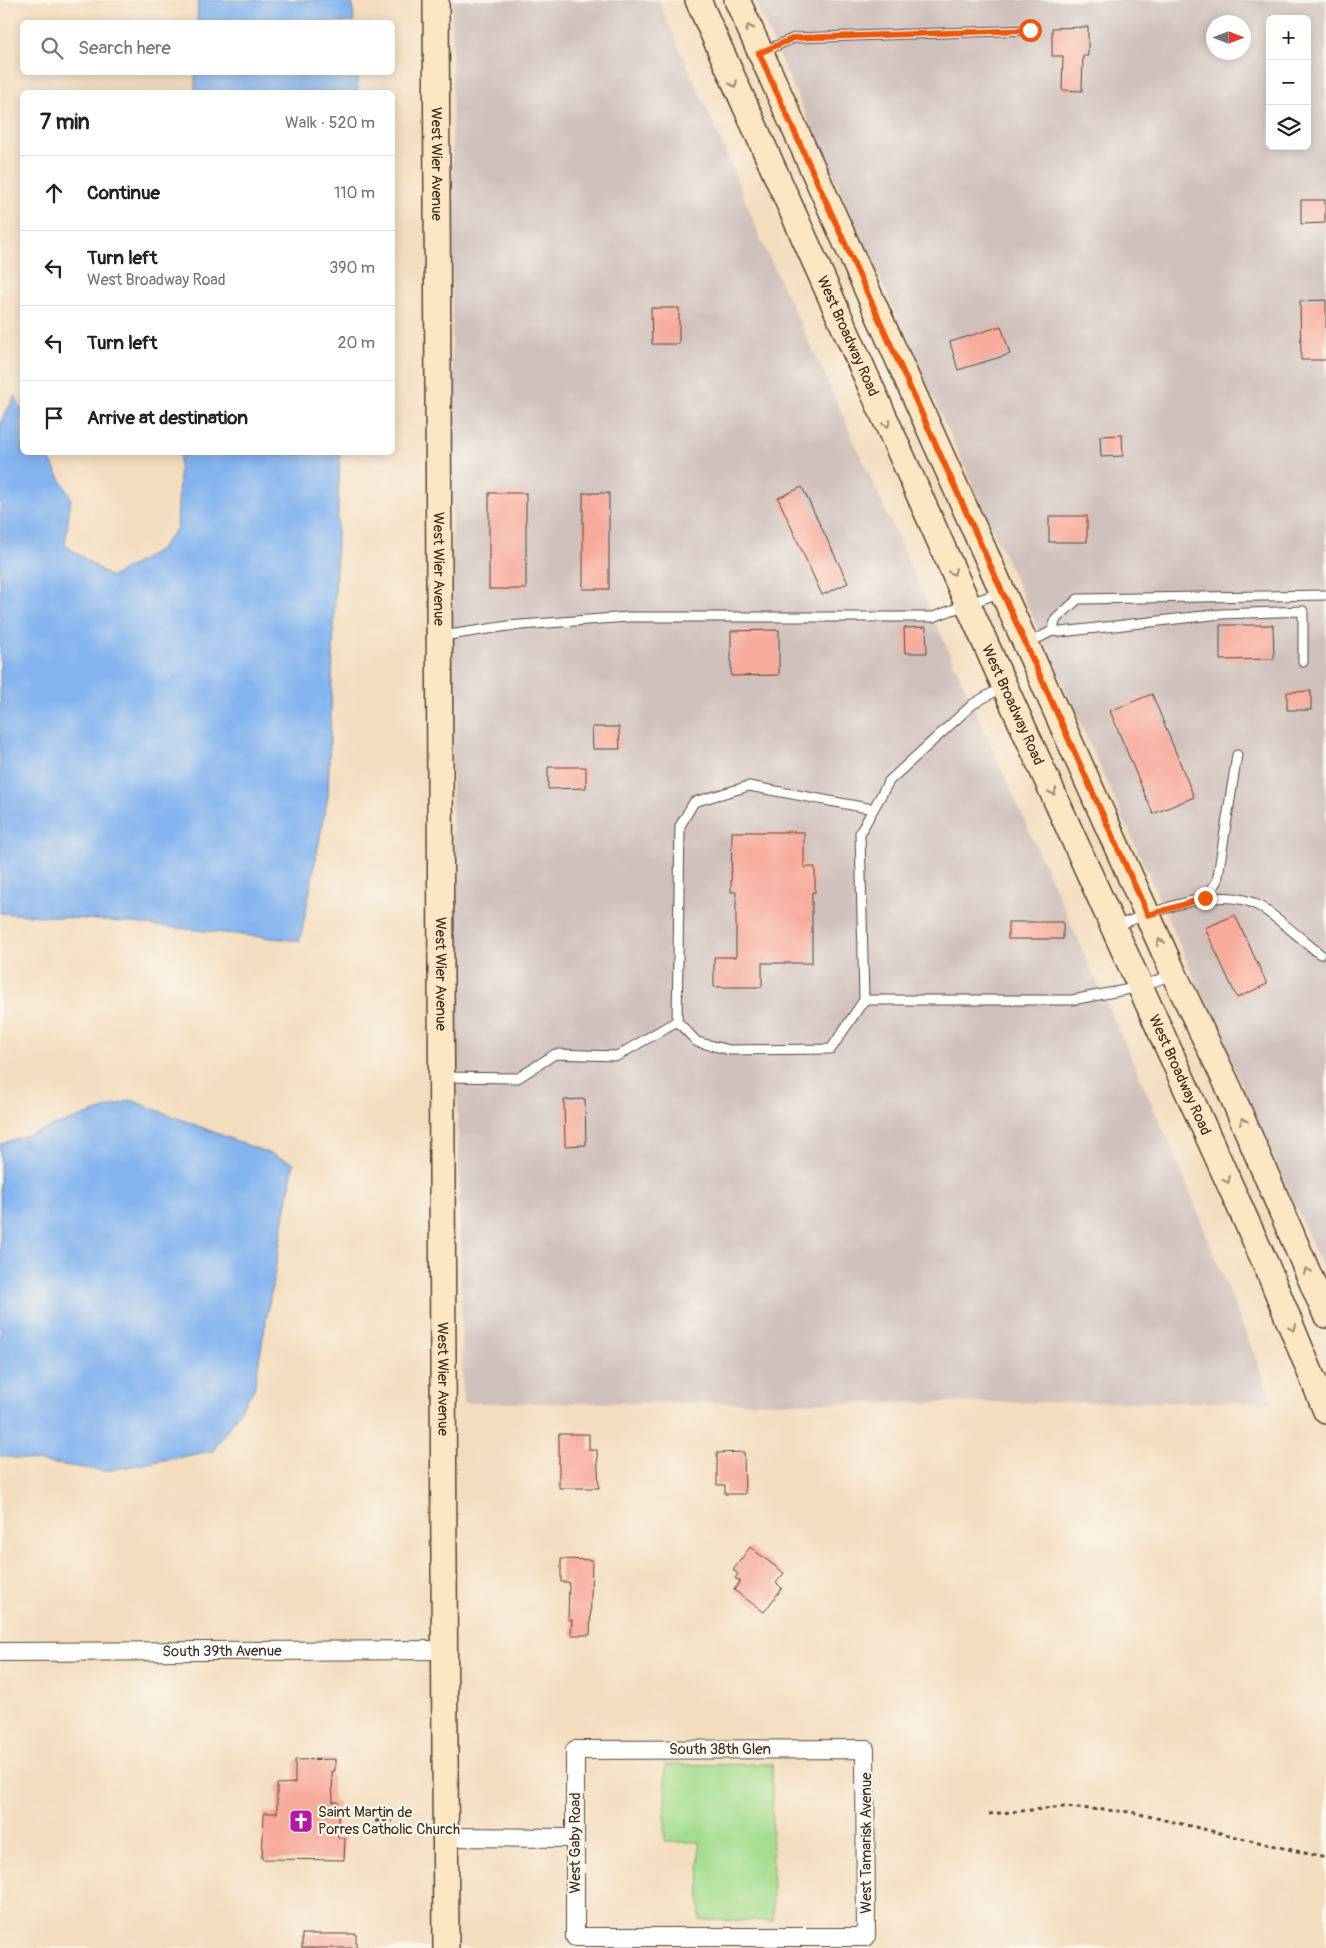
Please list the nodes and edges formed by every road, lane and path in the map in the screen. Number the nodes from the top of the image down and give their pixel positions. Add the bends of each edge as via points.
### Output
1 (436, 0) edge
2 (737, 0) edge
3 (706, 2) edge
4 (1030, 30) dead end
5 (759, 53) junction
6 (834, 218) junction
7 (801, 231) junction
8 (1003, 592) junction
9 (1326, 595) edge
10 (968, 604) junction
11 (1052, 631) junction
12 (439, 637) junction
13 (1027, 644) junction
14 (1303, 662) dead end
15 (1004, 685) junction
16 (1237, 755) dead end
17 (873, 809) junction
18 (1205, 898) junction
19 (1148, 915) junction
20 (1113, 926) junction
21 (1320, 954) dead end
22 (1174, 974) junction
23 (1141, 987) junction
24 (864, 1000) junction
25 (677, 1021) junction
26 (441, 1077) junction
27 (1326, 1316) edge
28 (1318, 1369) edge
29 (1326, 1411) edge
30 (444, 1650) junction
31 (0, 1652) edge
32 (865, 1749) joint
33 (575, 1750) joint
34 (989, 1814) dead end
35 (375, 1821) dead end
36 (392, 1821) dead end
37 (445, 1837) junction
38 (575, 1838) junction
39 (1326, 1858) edge
40 (575, 1937) joint
41 (446, 1948) edge

1 - 12 main road, West Wier Avenue
5 -> 2 main road
3 -> 7 main road, West Broadway Road
4 - 5 lane via 794,38
5 - 6 main road
6 - 7 main road
6 - 8 main road
7 -> 10 main road, West Broadway Road
8 - 10 lane
8 - 13 main road
9 - 11 lane via 1078,599 1056,618
10 - 12 lane via 933,617 628,617 508,626
10 - 15 main road, West Broadway Road
11 - 13 lane
11 - 14 lane via 1221,614 1302,611
12 - 26 main road, West Wier Avenue
13 - 19 main road
15 - 17 lane via 973,704 889,781
15 -> 20 main road, West Broadway Road
16 - 18 lane via 1217,882
17 - 24 lane via 860,833
17 - 25 lane via 749,786 694,802 680,826
18 - 19 lane
18 - 21 lane via 1232,897 1258,906
19 - 20 lane
22 -> 19 main road
20 - 23 main road, West Broadway Road
22 - 23 lane
27 -> 22 main road via 1228,1086
23 - 24 lane via 1072,1000
23 -> 28 main road, West Broadway Road via 1267,1267
24 - 25 lane via 831,1049 730,1050 697,1042
25 - 26 lane via 617,1056 555,1054 518,1078
26 - 30 main road, West Wier Avenue
28 - 29 main road, West Broadway Road
30 - 31 street, South 39th Avenue
30 - 37 main road, West Wier Avenue
32 - 33 street, South 38th Glen
32 - 40 street, West Tamarisk Avenue via 866,1937
33 - 38 street, West Gaby Road
34 - 39 path via 1064,1807 1131,1812
35 - 36 path
37 - 38 street
37 - 41 main road, West Wier Avenue
38 - 40 street, West Gaby Road

